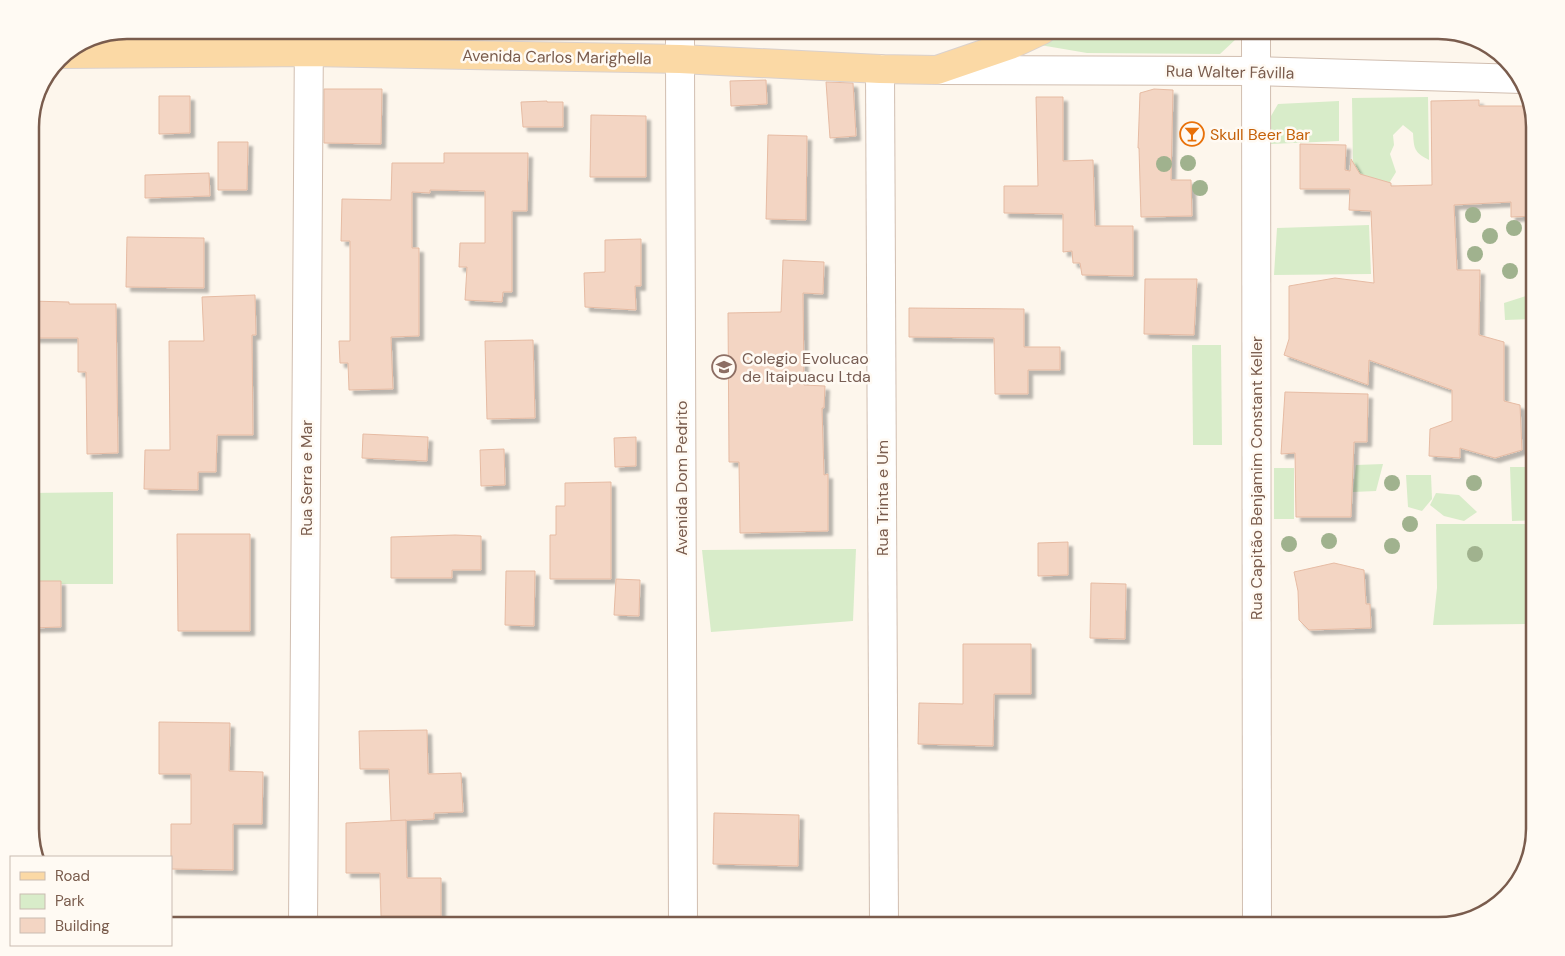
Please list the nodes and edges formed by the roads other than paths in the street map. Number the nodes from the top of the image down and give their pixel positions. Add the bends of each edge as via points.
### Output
1 (680, 39) edge
2 (1023, 39) edge
3 (1256, 39) edge
4 (309, 41) edge
5 (79, 53) edge
6 (680, 59) junction
7 (880, 70) junction
8 (937, 70) junction
9 (1256, 71) junction
10 (1511, 79) edge
11 (303, 917) edge
12 (683, 917) edge
13 (884, 917) edge
14 (1257, 917) edge

1 - 6 street, Avenida Dom Pedrito
2 - 8 main road, Avenida Carlos Marighella
3 - 9 street, Rua Capitão Benjamim Constant Keller
4 - 5 main road, Avenida Carlos Marighella
4 - 6 main road, Avenida Carlos Marighella
4 - 11 street, Rua Serra e Mar
6 - 7 main road, Avenida Carlos Marighella
6 - 12 street, Avenida Dom Pedrito
7 - 8 main road, Avenida Carlos Marighella
7 - 13 street, Rua Trinta e Um
8 - 9 street, Rua Walter Fávilla
9 - 10 street, Rua Walter Fávilla
9 - 14 street, Rua Capitão Benjamim Constant Keller

